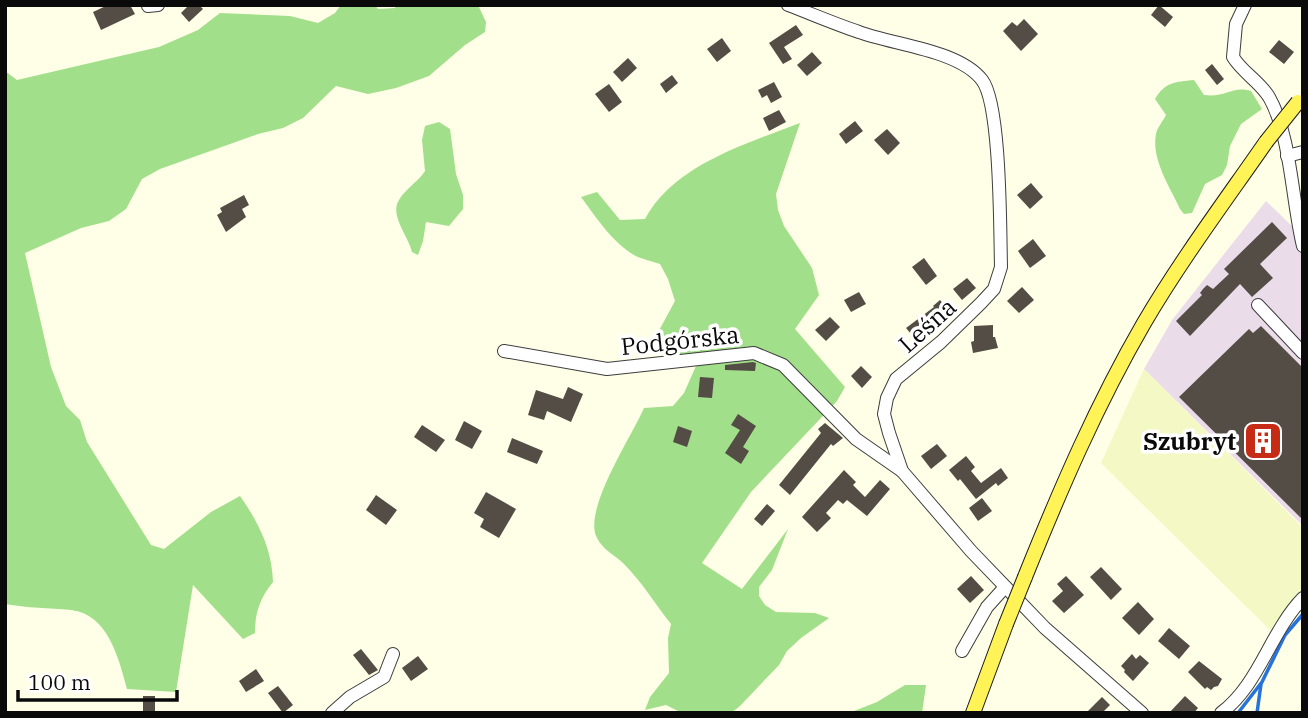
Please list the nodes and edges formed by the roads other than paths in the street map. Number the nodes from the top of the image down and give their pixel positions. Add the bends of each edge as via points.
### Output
1 (158, 5) edge
2 (788, 5) edge
3 (1245, 5) edge
4 (148, 6) edge
5 (1300, 99) edge
6 (1303, 152) edge
7 (1287, 156) junction
8 (1303, 246) edge
9 (1258, 305) dead end
10 (504, 351) dead end
11 (1303, 353) edge
12 (902, 471) junction
13 (1006, 587) junction
14 (1303, 598) edge
15 (962, 651) dead end
16 (393, 654) dead end
17 (332, 713) edge
18 (973, 713) edge
19 (1142, 713) edge
20 (1221, 713) edge

1 - 4 street
2 - 12 street, Leśna via 860,33 963,63 982,80 994,113 999,277 981,303 896,379 884,414
3 - 7 street via 1236,24 1233,57 1268,96
5 - 18 main road, bridge via 1178,269 1118,370 1075,457
6 - 7 street
7 - 8 street
9 - 11 street
10 - 12 street, Podgórska via 607,369 754,353 783,365 856,439
12 - 13 street, Leśna
13 - 15 street via 987,607
13 - 19 street, Leśna via 1045,628
14 - 20 street via 1239,695
16 - 17 street via 384,677

